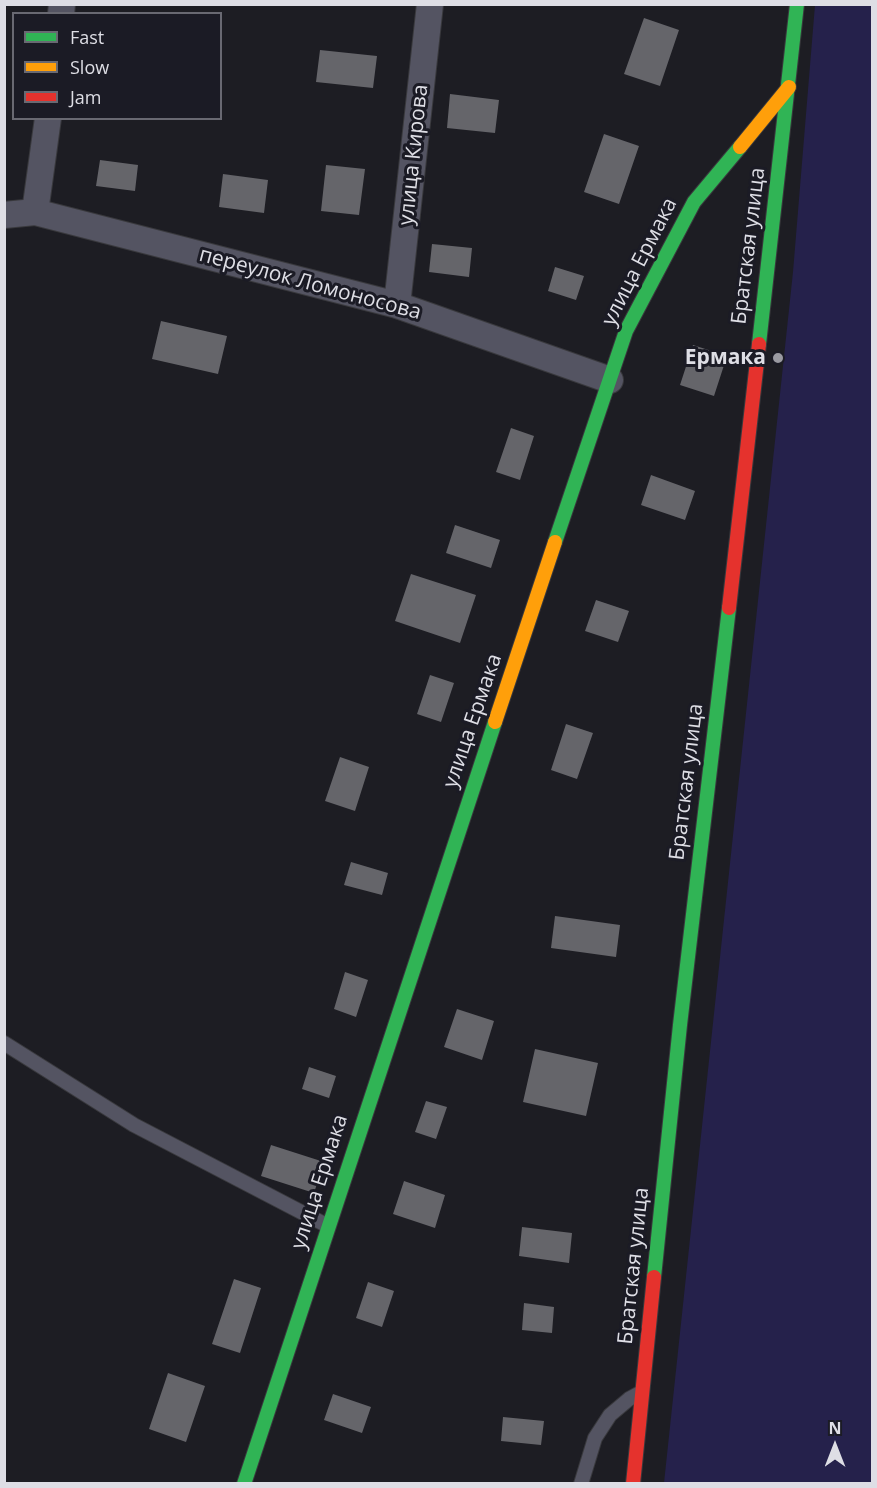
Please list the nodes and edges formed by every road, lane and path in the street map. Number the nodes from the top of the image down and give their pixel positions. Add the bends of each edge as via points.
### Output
1 (430, 4) edge
2 (797, 4) edge
3 (789, 87) junction
4 (48, 120) edge
5 (35, 212) junction
6 (4, 215) edge
7 (397, 305) junction
8 (610, 380) junction
9 (4, 1043) edge
10 (328, 1226) junction
11 (642, 1393) junction
12 (244, 1484) edge
13 (581, 1484) edge
14 (633, 1484) edge

1 - 7 street, улица Кирова
2 - 3 street
3 - 8 street, улица Ермака via 694,202 626,331
3 - 11 street, Братская улица via 680,1025
4 - 5 street
5 - 6 street, переулок Ломоносова
5 - 7 street, переулок Ломоносова
7 - 8 street, переулок Ломоносова
8 - 10 street, улица Ермака
9 - 10 lane via 134,1125
10 - 12 street, улица Ермака
11 - 13 lane via 610,1416 595,1437
11 - 14 street, Братская улица

